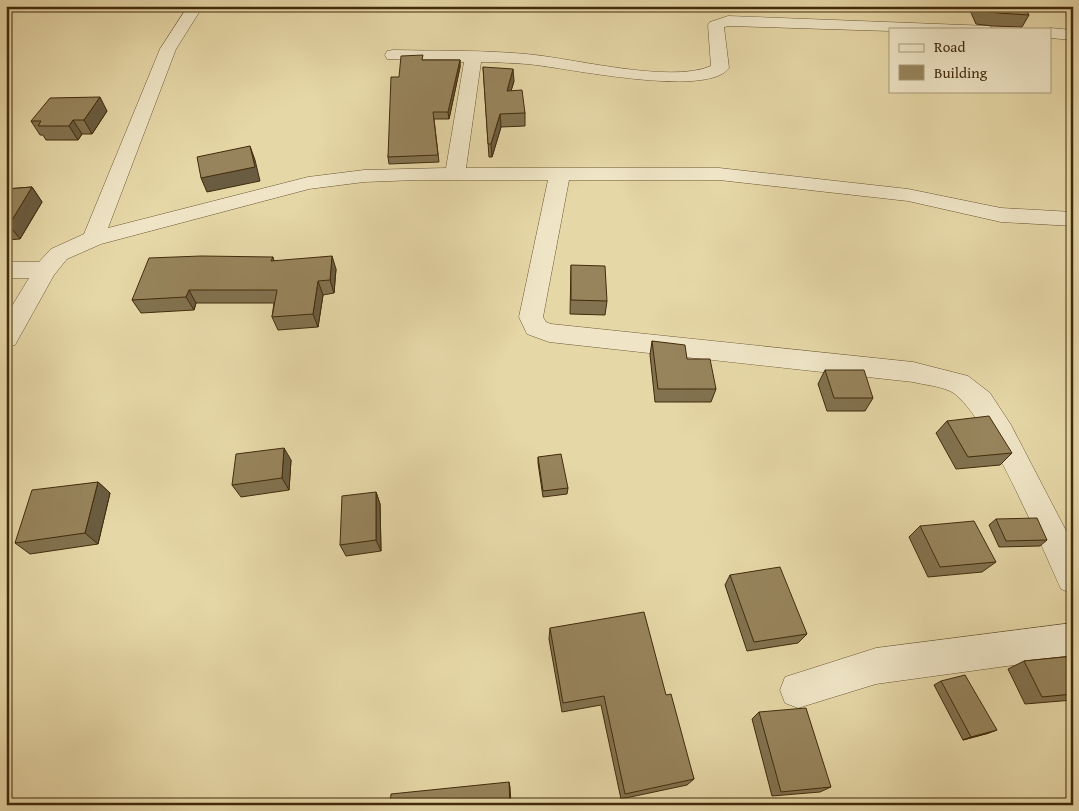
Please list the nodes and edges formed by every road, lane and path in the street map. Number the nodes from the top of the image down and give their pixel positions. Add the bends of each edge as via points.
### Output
1 (196, 6) edge
2 (952, 28) edge
3 (1052, 33) edge
4 (1073, 35) edge
5 (393, 55) dead end
6 (473, 57) junction
7 (455, 173) junction
8 (560, 174) junction
9 (1073, 219) edge
10 (93, 239) junction
11 (6, 270) edge
12 (45, 270) junction
13 (6, 338) edge
14 (1073, 578) edge
15 (1073, 640) edge
16 (798, 690) dead end

1 - 10 street via 168,49
2 - 6 street via 728,21 716,25 720,68 714,74 648,76 527,59
3 - 4 street
5 - 6 street
6 - 7 street
7 - 8 street
7 - 10 street via 364,176 308,183
8 - 9 street via 719,174 908,195 1001,215
8 - 14 street via 530,317 536,328 549,334 913,372 959,384 980,401 1001,433
10 - 12 street via 59,254
11 - 12 street
12 - 13 street
15 - 16 street via 876,666

